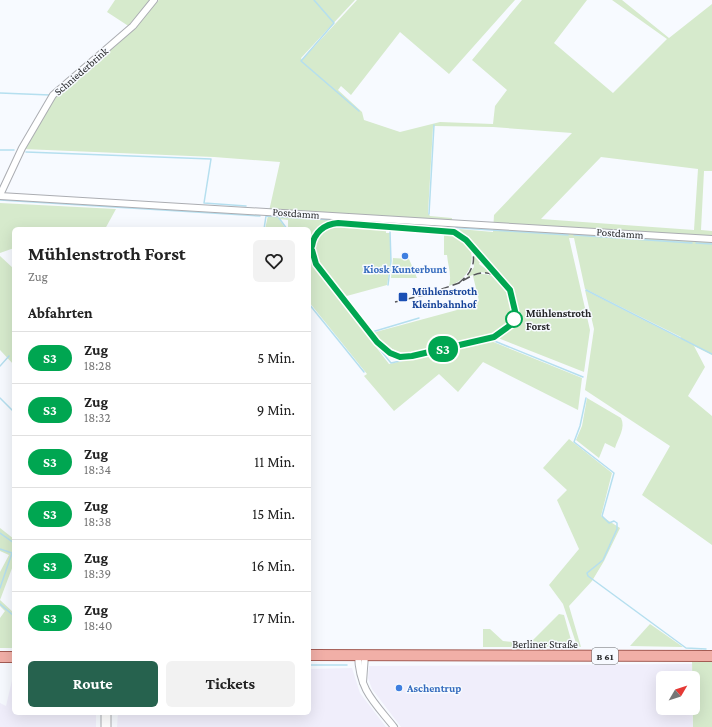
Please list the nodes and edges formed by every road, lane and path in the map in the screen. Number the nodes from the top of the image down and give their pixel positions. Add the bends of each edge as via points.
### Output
1 (154, 0) edge
2 (0, 195) edge
3 (712, 239) edge
4 (311, 655) edge
5 (0, 656) edge
6 (12, 656) edge
7 (712, 656) edge
8 (361, 658) junction
9 (311, 660) edge
10 (106, 715) edge
11 (106, 727) edge
12 (394, 727) edge

1 - 2 street, Schniederbrink via 133,26 53,95 22,148
2 - 3 street, Postdamm
4 - 8 main road, Berliner Straße / B 61
5 - 6 main road
7 - 8 main road, Berliner Straße / B 61 via 497,655
8 - 9 main road, Berliner Straße / B 61
8 - 12 street via 363,686
10 - 11 main road

